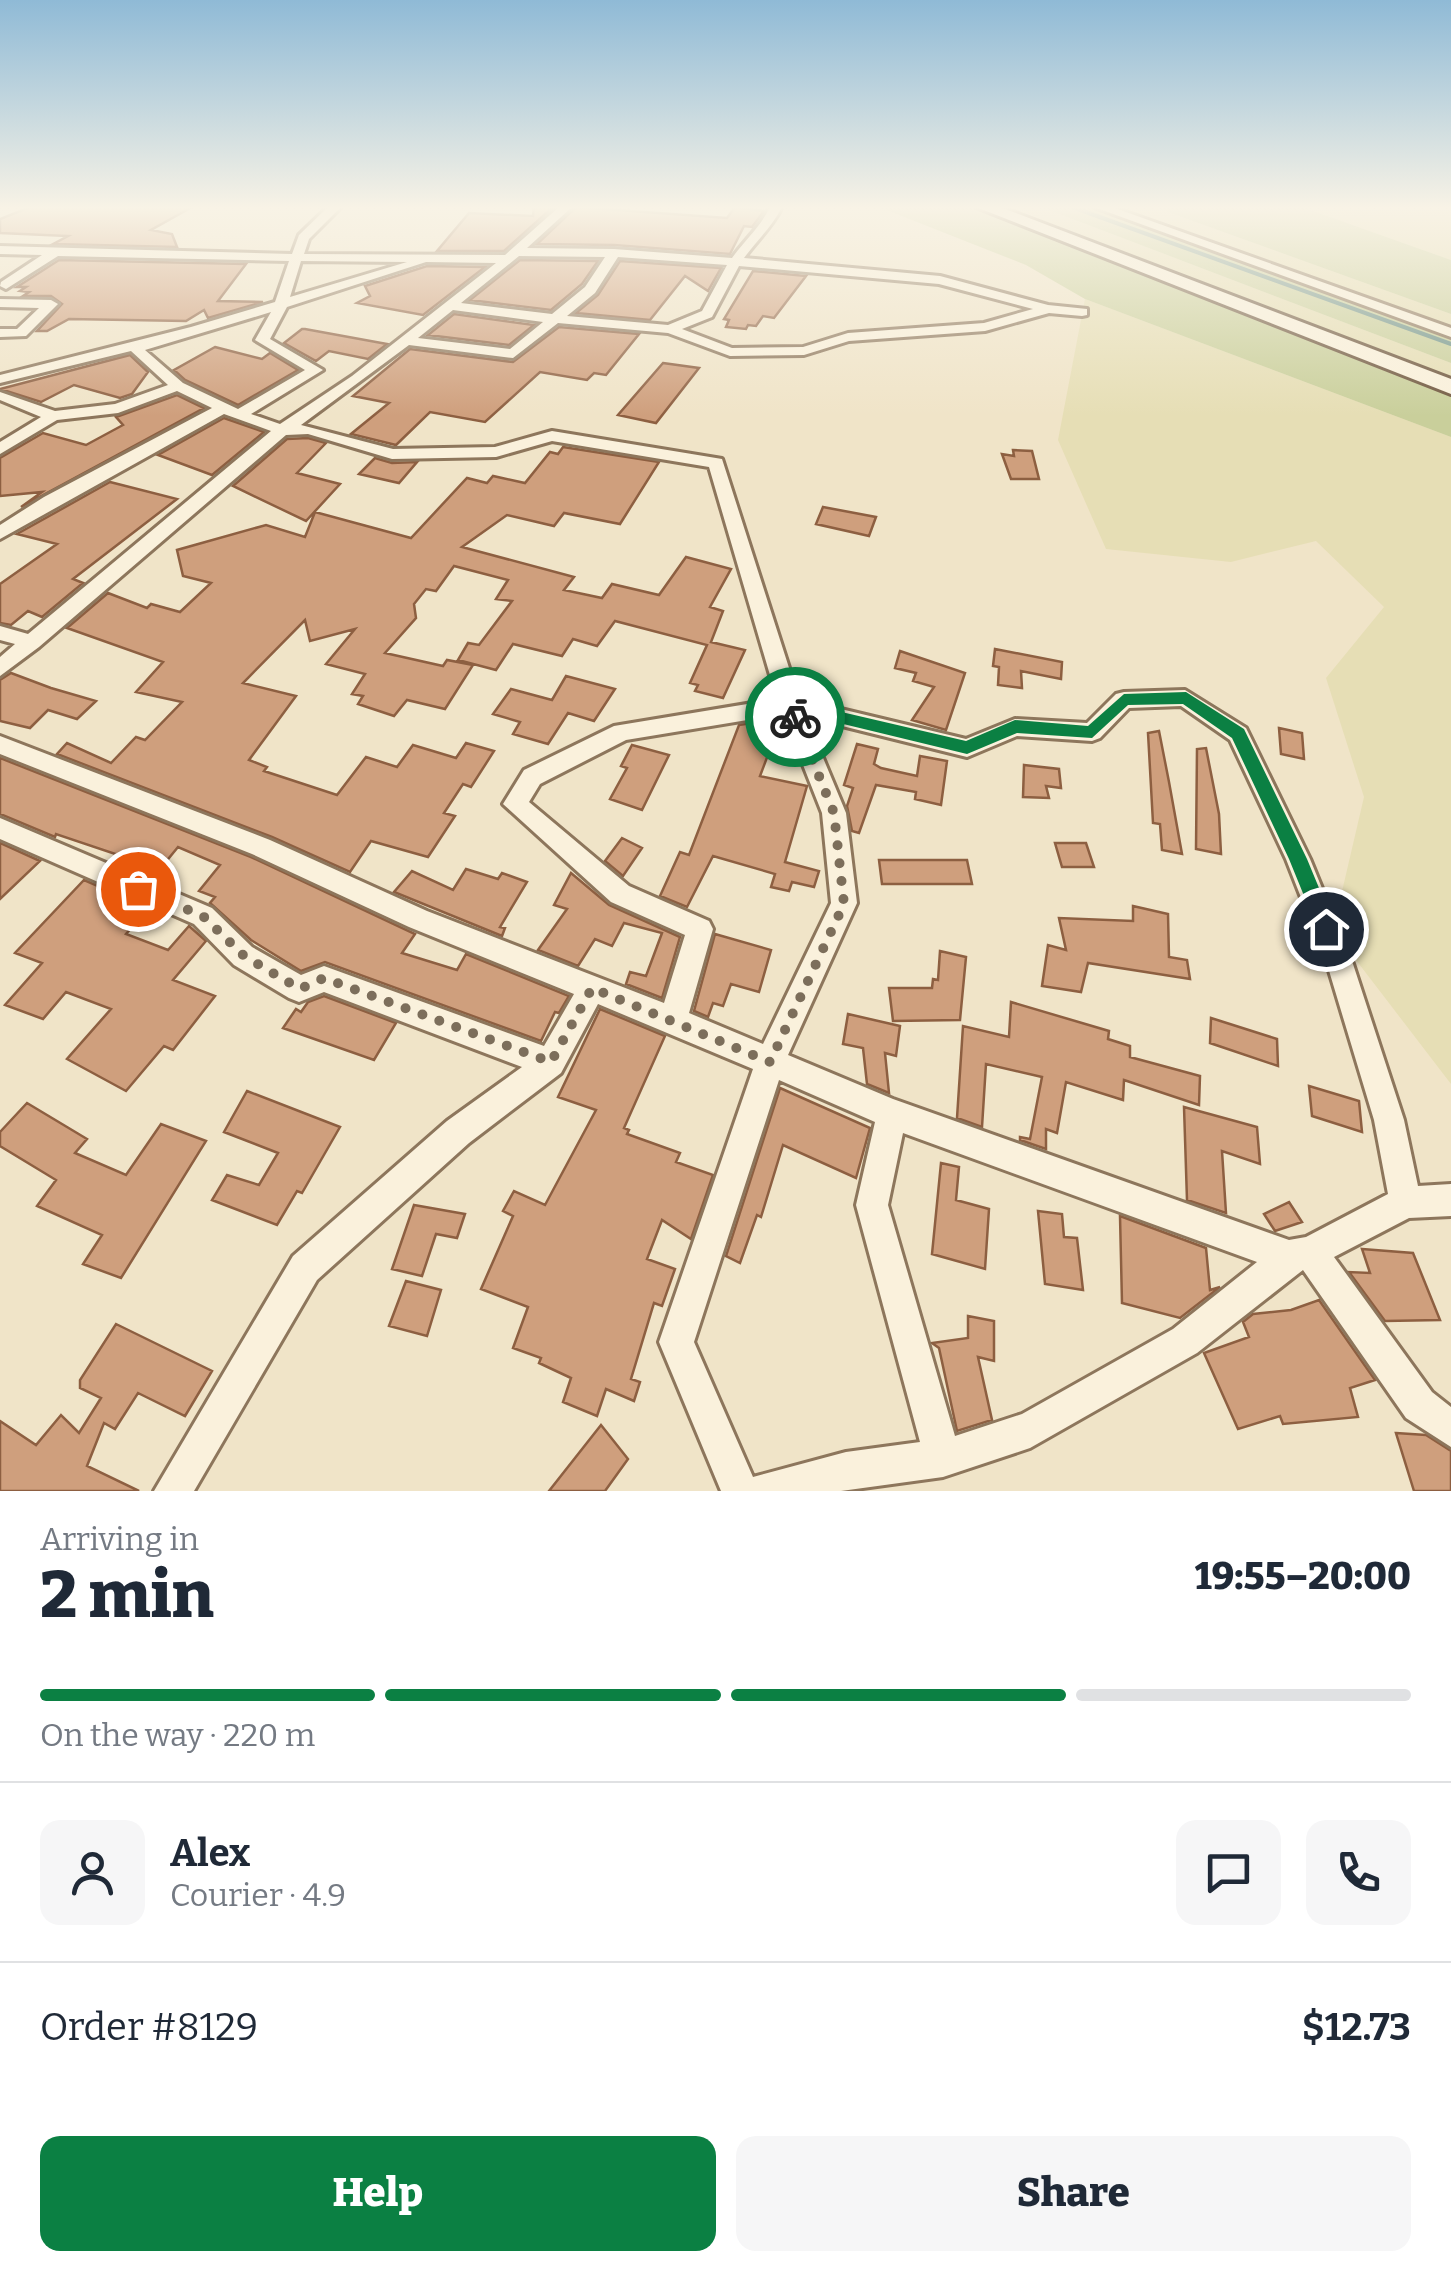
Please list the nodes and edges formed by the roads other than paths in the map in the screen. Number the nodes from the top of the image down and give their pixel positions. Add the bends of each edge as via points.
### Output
1 (20, 277) edge
2 (289, 277) edge
3 (374, 277) edge
4 (486, 277) edge
5 (599, 277) edge
6 (728, 277) edge
7 (901, 277) edge
8 (1165, 277) edge
9 (1294, 277) edge
10 (6, 286) dead end
11 (0, 303) edge
12 (449, 305) junction
13 (280, 307) junction
14 (1049, 310) junction
15 (1082, 312) dead end
16 (555, 318) junction
17 (670, 329) junction
18 (196, 330) junction
19 (0, 333) edge
20 (1451, 333) edge
21 (228, 335) dead end
22 (245, 338) dead end
23 (262, 340) junction
24 (404, 340) junction
25 (137, 344) junction
26 (316, 370) junction
27 (357, 379) junction
28 (178, 386) junction
29 (1451, 387) edge
30 (1, 392) edge
31 (231, 412) junction
32 (53, 416) junction
33 (282, 430) junction
34 (0, 449) edge
35 (2, 528) edge
36 (0, 633) edge
37 (32, 642) junction
38 (0, 668) edge
39 (790, 706) junction
40 (0, 745) edge
41 (0, 828) edge
42 (592, 988) junction
43 (673, 1020) junction
44 (551, 1062) junction
45 (770, 1062) junction
46 (892, 1114) junction
47 (1451, 1200) edge
48 (1406, 1202) junction
49 (1300, 1255) junction
50 (1451, 1429) edge
51 (943, 1458) junction
52 (173, 1491) edge
53 (740, 1491) edge
54 (766, 1491) edge

1 - 10 street
2 - 13 street
3 - 13 street
4 - 12 street
5 - 16 street
6 - 17 street via 707,314
7 - 14 street via 940,280
8 - 29 main road
9 - 20 street
11 - 19 street via 51,304 21,333
12 - 16 street
12 - 24 street
13 - 18 street
13 - 23 street
14 - 15 street
14 - 17 street via 985,327 848,337 804,351 730,352
16 - 17 street
16 - 24 street via 513,354
18 - 21 street
18 - 25 street
22 - 23 street
23 - 26 street
24 - 27 street
25 - 28 street
25 - 30 street
26 - 27 street
26 - 31 street
27 - 33 street
28 - 31 street
28 - 32 street via 118,408
30 - 32 street
31 - 33 street
31 - 35 street via 145,448
32 - 34 street
33 - 37 street
33 - 39 street via 309,428 392,454 496,452 552,436 716,463
36 - 37 street
37 - 38 street
39 - 43 street via 622,732 532,777 515,804 620,894 700,929
39 - 45 street via 834,813 844,904
39 - 48 street via 967,748 1015,726 1092,732 1124,700 1186,698 1238,734 1340,964 1389,1120
40 - 42 street
41 - 44 street via 203,916 244,956 300,989 324,978
42 - 43 street
42 - 44 street
43 - 45 street
44 - 52 street via 458,1132 305,1268
45 - 46 street
45 - 53 street via 676,1342
46 - 49 street
46 - 51 street via 872,1205
47 - 48 street
48 - 49 street
49 - 50 street via 1419,1405
49 - 51 street via 1186,1340 1030,1430
51 - 54 street

